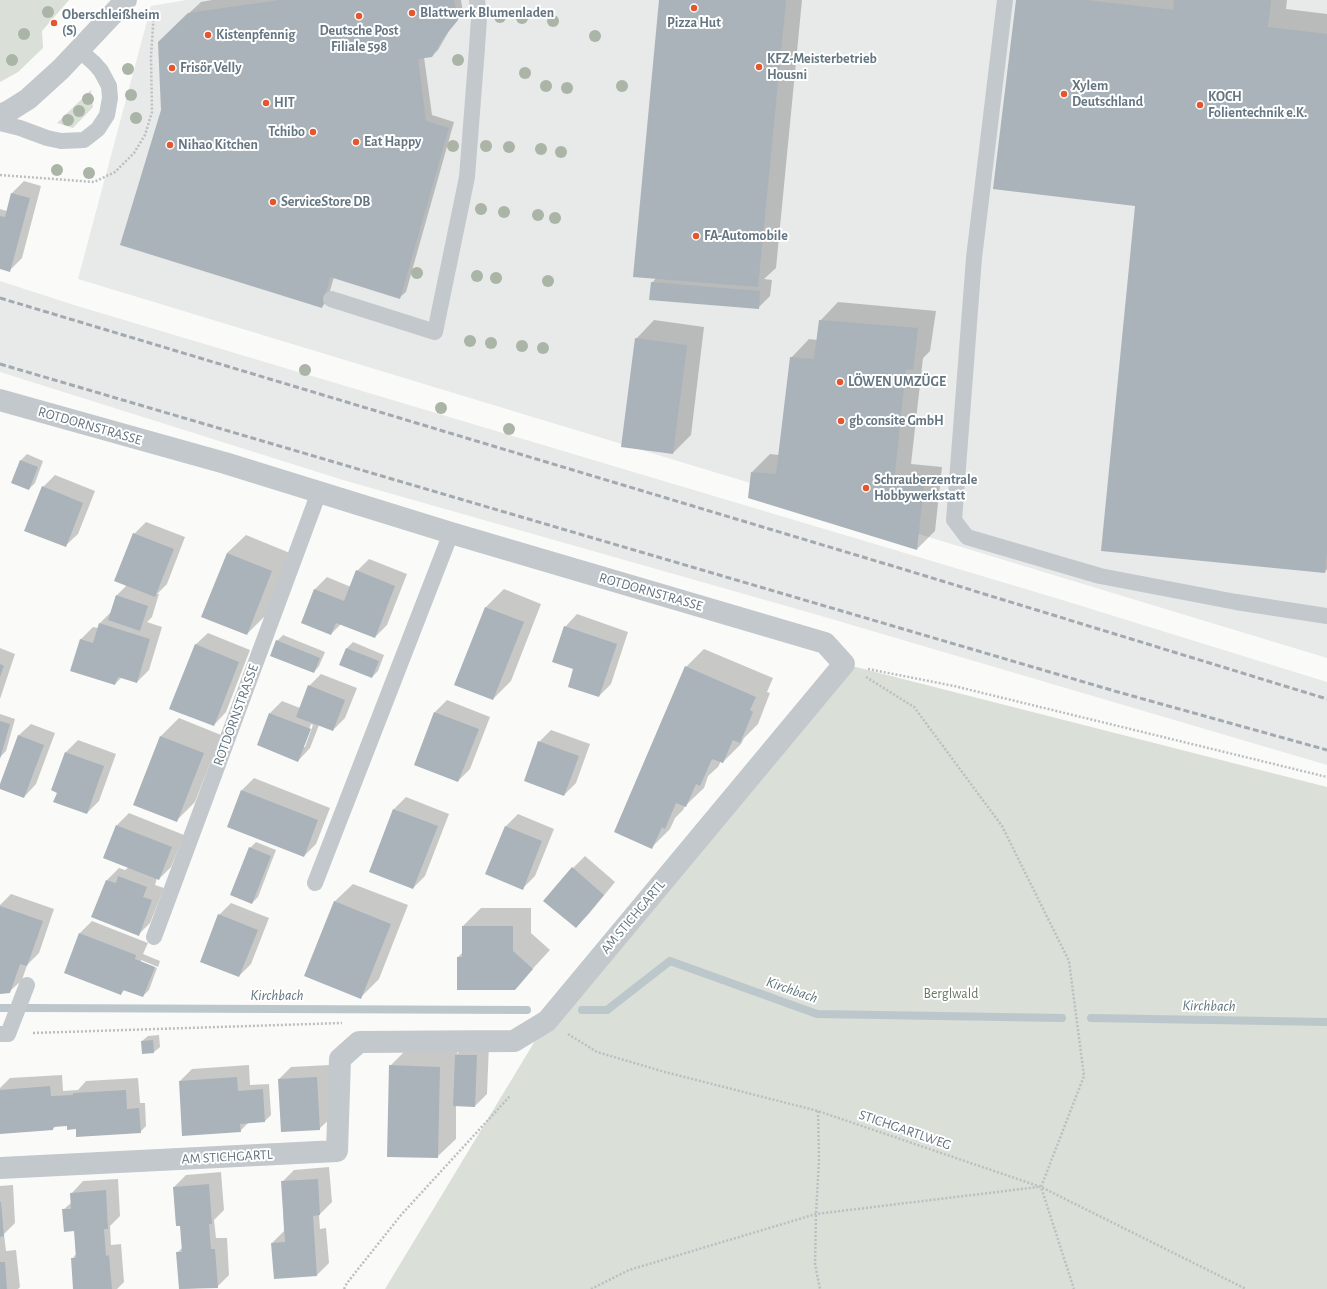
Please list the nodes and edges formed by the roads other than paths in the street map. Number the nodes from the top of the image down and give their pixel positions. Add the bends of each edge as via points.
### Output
1 (126, 0) edge
2 (477, 0) edge
3 (1005, 0) edge
4 (79, 50) junction
5 (0, 115) edge
6 (0, 123) edge
7 (331, 299) dead end
8 (0, 400) edge
9 (319, 492) junction
10 (451, 533) junction
11 (1327, 616) edge
12 (844, 664) joint
13 (315, 883) dead end
14 (154, 937) dead end
15 (27, 985) dead end
16 (4, 1034) edge
17 (0, 1168) edge

1 - 4 street
2 - 7 lane via 477,48 467,177 435,332
3 - 11 lane via 974,258 954,520 967,537 1100,576 1236,602
4 - 5 street via 28,99
4 - 6 lane via 101,71 109,86 107,115 98,129 84,140 61,142
8 - 9 street, ROTDORNSTRASSE
9 - 10 street, ROTDORNSTRASSE
9 - 14 lane, ROTDORNSTRASSE
10 - 12 street, ROTDORNSTRASSE via 825,643
10 - 13 lane
12 - 17 street, AM STICHGARTL via 547,1021 514,1041 359,1042 340,1059 337,1151
15 - 16 lane

